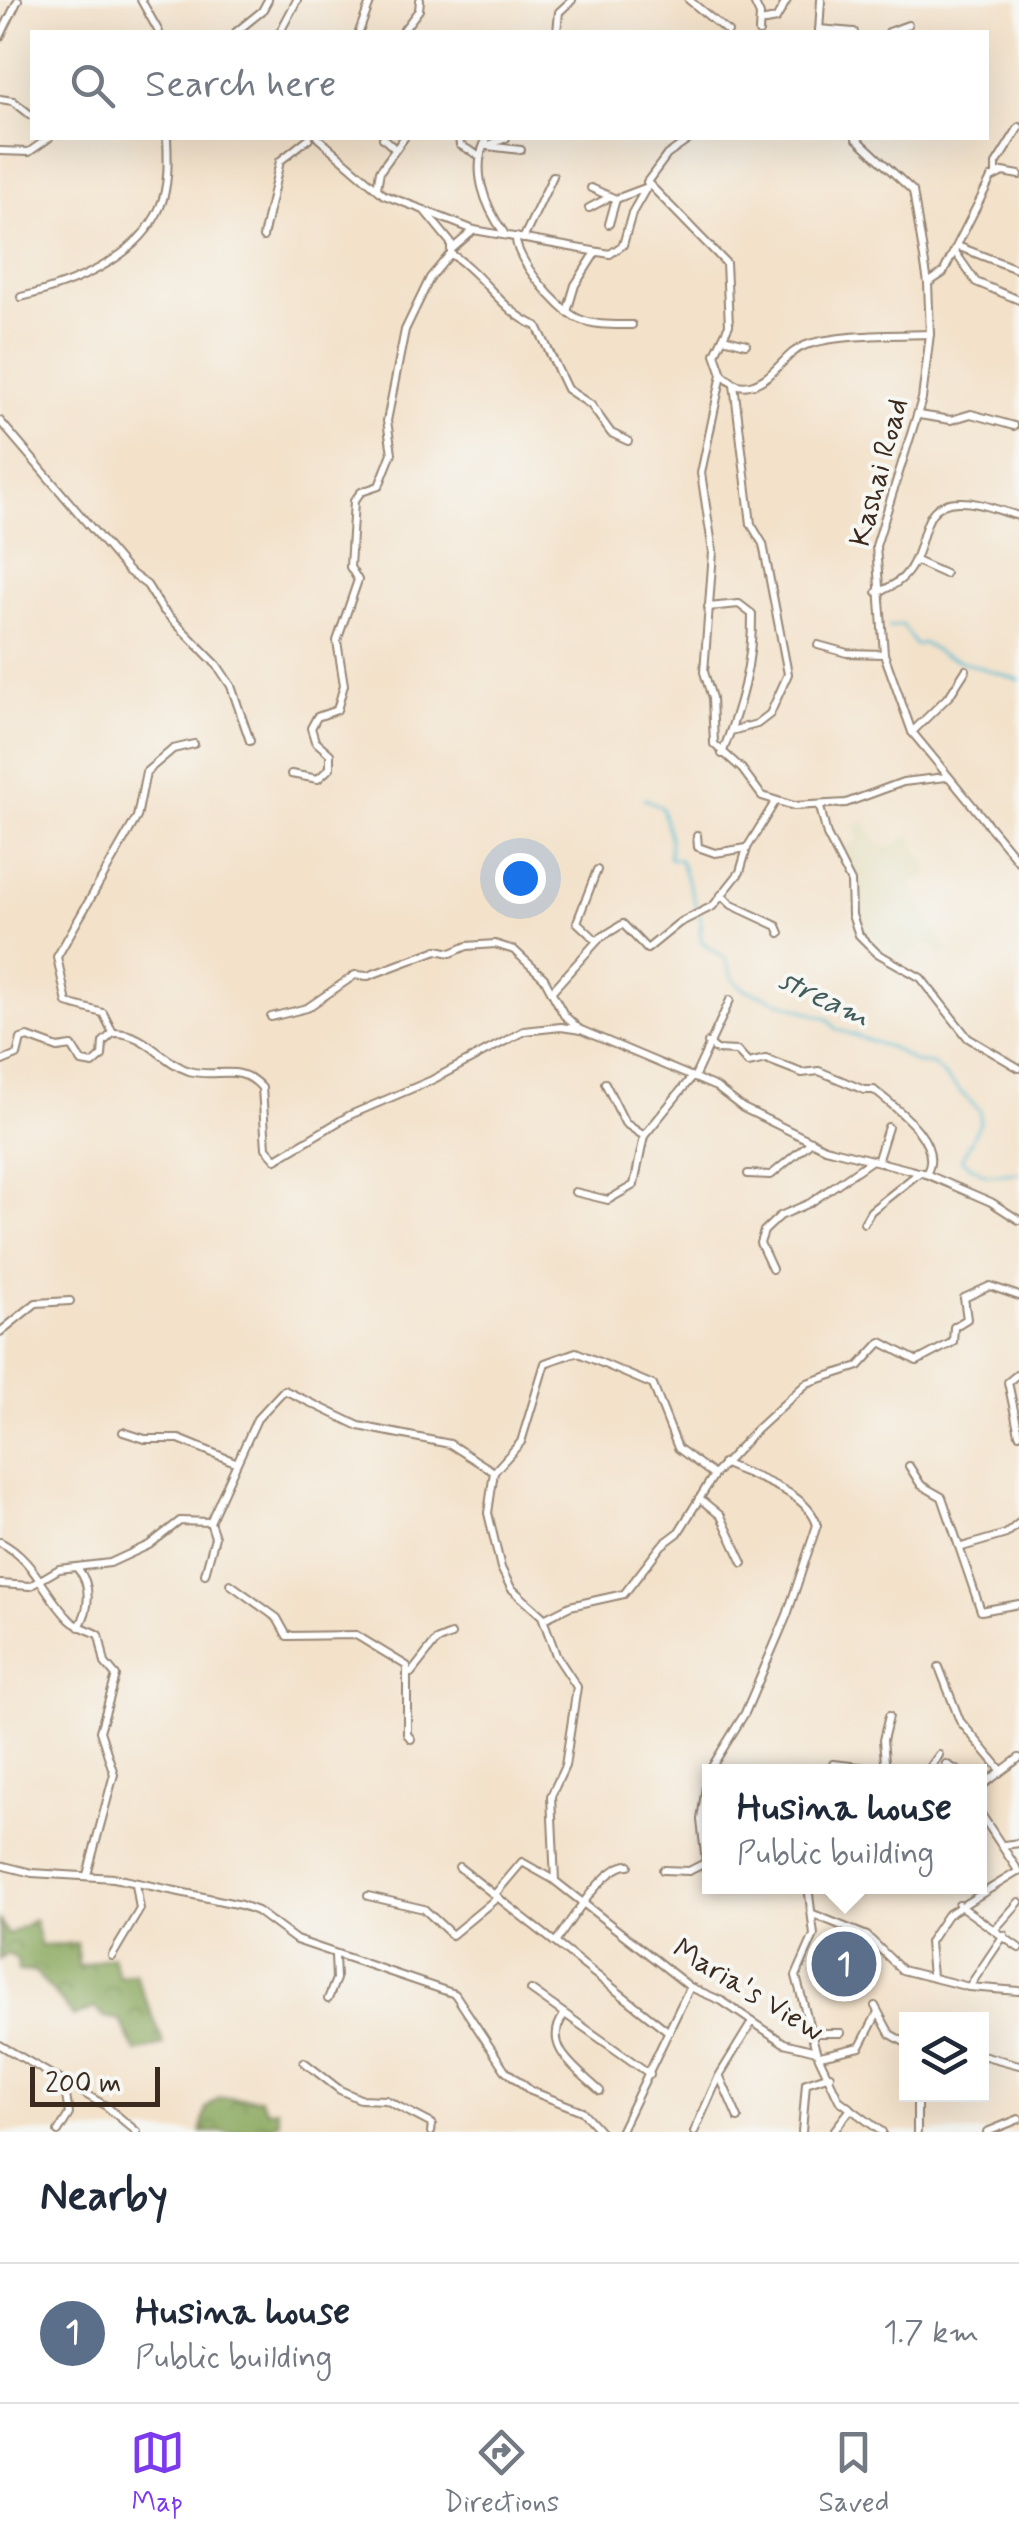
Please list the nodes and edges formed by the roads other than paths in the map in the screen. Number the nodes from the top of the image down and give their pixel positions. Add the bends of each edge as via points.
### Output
1 (18, 0) edge
2 (141, 0) edge
3 (268, 0) edge
4 (297, 0) edge
5 (371, 0) edge
6 (420, 0) edge
7 (572, 0) edge
8 (690, 0) edge
9 (753, 0) edge
10 (787, 0) edge
11 (821, 0) edge
12 (760, 22) junction
13 (908, 25) dead end
14 (718, 29) edge
15 (158, 30) edge
16 (238, 30) edge
17 (281, 30) edge
18 (361, 30) edge
19 (404, 30) edge
20 (557, 30) edge
21 (759, 30) edge
22 (819, 30) edge
23 (894, 30) edge
24 (0, 37) edge
25 (0, 99) edge
26 (30, 115) edge
27 (1019, 128) edge
28 (46, 140) edge
29 (168, 140) edge
30 (307, 140) edge
31 (320, 140) edge
32 (385, 140) edge
33 (402, 140) edge
34 (459, 140) edge
35 (688, 140) edge
36 (858, 140) edge
37 (486, 143) edge
38 (395, 149) junction
39 (0, 150) edge
40 (521, 150) dead end
41 (478, 155) junction
42 (996, 174) junction
43 (1019, 175) edge
44 (553, 176) dead end
45 (647, 186) junction
46 (591, 188) dead end
47 (377, 190) junction
48 (613, 198) junction
49 (590, 208) dead end
50 (424, 210) junction
51 (609, 224) dead end
52 (474, 230) junction
53 (504, 234) junction
54 (263, 237) dead end
55 (519, 238) junction
56 (956, 249) junction
57 (451, 252) junction
58 (596, 252) junction
59 (1019, 270) edge
60 (928, 283) junction
61 (21, 297) dead end
62 (1019, 300) edge
63 (566, 312) junction
64 (632, 325) dead end
65 (930, 334) junction
66 (723, 338) junction
67 (746, 344) dead end
68 (722, 374) junction
69 (734, 384) junction
70 (918, 415) junction
71 (0, 421) edge
72 (1014, 426) dead end
73 (628, 441) dead end
74 (1019, 516) edge
75 (916, 562) junction
76 (944, 574) dead end
77 (877, 592) junction
78 (708, 607) junction
79 (818, 645) dead end
80 (884, 654) junction
81 (966, 670) dead end
82 (731, 731) junction
83 (912, 732) junction
84 (250, 741) dead end
85 (194, 744) dead end
86 (722, 754) junction
87 (291, 774) dead end
88 (946, 777) junction
89 (775, 802) junction
90 (820, 807) junction
91 (697, 835) dead end
92 (747, 848) junction
93 (1019, 862) edge
94 (597, 870) dead end
95 (721, 895) junction
96 (780, 933) dead end
97 (597, 942) junction
98 (552, 991) junction
99 (730, 1000) dead end
100 (271, 1017) dead end
101 (581, 1030) junction
102 (113, 1033) junction
103 (708, 1043) junction
104 (0, 1062) edge
105 (1019, 1068) edge
106 (693, 1078) junction
107 (604, 1083) dead end
108 (888, 1127) dead end
109 (644, 1136) junction
110 (812, 1141) junction
111 (876, 1160) junction
112 (923, 1173) junction
113 (748, 1174) dead end
114 (575, 1192) dead end
115 (1019, 1220) edge
116 (864, 1223) dead end
117 (772, 1269) dead end
118 (1019, 1296) edge
119 (70, 1302) dead end
120 (0, 1332) edge
121 (1019, 1373) edge
122 (123, 1432) dead end
123 (1019, 1434) edge
124 (235, 1462) junction
125 (723, 1463) junction
126 (909, 1466) dead end
127 (494, 1472) junction
128 (714, 1475) junction
129 (699, 1498) junction
130 (210, 1522) junction
131 (1019, 1522) edge
132 (0, 1542) edge
133 (961, 1548) junction
134 (743, 1562) dead end
135 (76, 1567) junction
136 (205, 1574) dead end
137 (40, 1581) junction
138 (0, 1584) edge
139 (230, 1584) dead end
140 (1019, 1604) edge
141 (544, 1620) junction
142 (79, 1627) junction
143 (451, 1635) dead end
144 (939, 1668) dead end
145 (410, 1674) junction
146 (888, 1716) dead end
147 (411, 1739) dead end
148 (939, 1755) dead end
149 (1019, 1760) edge
150 (713, 1764) edge
151 (885, 1764) edge
152 (933, 1764) edge
153 (1001, 1770) junction
154 (987, 1781) edge
155 (987, 1822) edge
156 (1019, 1843) edge
157 (1004, 1846) junction
158 (702, 1864) edge
159 (0, 1865) edge
160 (629, 1865) dead end
161 (459, 1867) dead end
162 (1018, 1868) edge
163 (663, 1870) dead end
164 (88, 1875) junction
165 (555, 1880) junction
166 (136, 1884) junction
167 (987, 1887) edge
168 (809, 1894) edge
169 (977, 1894) edge
170 (368, 1896) dead end
171 (497, 1896) junction
172 (1019, 1902) edge
173 (583, 1904) junction
174 (959, 1905) junction
175 (812, 1914) junction
176 (995, 1929) junction
177 (1004, 1934) junction
178 (557, 1940) junction
179 (1019, 1948) edge
180 (335, 1955) junction
181 (112, 1956) dead end
182 (932, 1977) junction
183 (969, 1986) junction
184 (690, 1987) junction
185 (531, 1990) dead end
186 (1019, 1992) edge
187 (328, 1999) dead end
188 (564, 2015) junction
189 (752, 2022) junction
190 (669, 2032) junction
191 (841, 2032) dead end
192 (814, 2033) junction
193 (899, 2038) edge
194 (0, 2045) edge
195 (818, 2054) junction
196 (989, 2057) edge
197 (304, 2062) dead end
198 (1019, 2065) edge
199 (650, 2074) junction
200 (830, 2075) junction
201 (719, 2076) junction
202 (63, 2082) junction
203 (600, 2091) dead end
204 (916, 2102) edge
205 (850, 2110) junction
206 (738, 2118) dead end
207 (1019, 2119) edge
208 (58, 2132) edge
209 (137, 2132) edge
210 (430, 2132) edge
211 (601, 2132) edge
212 (620, 2132) edge
213 (694, 2132) edge
214 (802, 2132) edge
215 (833, 2132) edge
216 (882, 2132) edge
217 (917, 2132) edge
218 (987, 2132) edge

1 - 24 street
2 - 15 street
3 - 16 street
4 - 17 street
5 - 18 street
6 - 19 street
7 - 20 street via 559,12
8 - 14 street
9 - 12 street
10 - 12 street via 776,18
11 - 22 street
12 - 21 street
13 - 23 street
25 - 26 street
27 - 42 street
28 - 39 street via 29,152
29 - 61 street via 160,207 137,240 64,286
30 - 54 street via 280,160
31 - 47 street
32 - 38 street
33 - 38 street
34 - 41 street
35 - 45 street via 664,158
36 - 60 street, Kashai Road via 913,191
37 - 40 street
37 - 41 street
38 - 47 street
41 - 53 street via 488,209
42 - 43 street
42 - 56 street
44 - 55 street
45 - 48 street
45 - 58 street via 623,245 610,254
45 - 66 street via 724,257 729,325
46 - 48 street
47 - 50 street
48 - 49 street
48 - 51 street
50 - 52 street
50 - 57 street via 448,238
52 - 53 street
52 - 57 street
53 - 55 street
55 - 58 street
55 - 63 street via 520,256
56 - 59 street
56 - 60 street via 943,273
56 - 62 street via 976,282
57 - 73 street via 520,320 536,326 567,389
57 - 87 street via 405,330 387,421 387,469 379,486 354,500 350,568 358,580 336,649 343,695 337,710 317,716 312,728 330,754 330,768 318,779
58 - 63 street
60 - 65 street, Kashai Road
63 - 64 street via 599,325
65 - 69 street via 841,336 804,344 759,382
65 - 70 street, Kashai Road
66 - 67 street
66 - 68 street via 715,358
68 - 69 street
68 - 78 street via 700,472 713,552
69 - 82 street via 751,524 763,544 788,674 770,714
70 - 72 street via 951,420 971,414
70 - 77 street, Kashai Road via 877,540
71 - 84 street via 218,665
74 - 75 street via 950,503 926,521
75 - 76 street
75 - 77 street via 900,585
77 - 80 street, Kashai Road
78 - 82 street via 739,604 752,614 752,654
78 - 86 street via 704,676 714,744
79 - 80 street
80 - 83 street, Kashai Road
81 - 83 street
82 - 86 street
83 - 88 street, Kashai Road
85 - 102 street via 173,749 146,772 137,817 57,957 67,1004 104,1013
86 - 89 street
88 - 90 street via 903,782
88 - 93 street, Kashai Road
89 - 90 street
89 - 92 street
90 - 105 street via 826,835 852,882 852,915 860,934 877,953 920,978 968,1038
91 - 92 street via 698,848 712,853
92 - 95 street
94 - 97 street via 577,922
95 - 96 street
95 - 97 street via 647,949 626,923
97 - 98 street
98 - 100 street via 510,948 473,945 355,976 307,1008
98 - 101 street
99 - 103 street
101 - 102 street via 524,1031 276,1159 267,1154 264,1093 255,1080 228,1070 184,1070 152,1045
101 - 106 street
102 - 104 street via 93,1064 80,1060 75,1047 28,1037 17,1055
103 - 106 street
103 - 112 street via 737,1051 748,1063 766,1058 874,1090 930,1150 933,1159
106 - 109 street
106 - 110 street
107 - 109 street via 625,1123
108 - 111 street
109 - 114 street via 634,1184 608,1200
110 - 111 street
110 - 113 street via 771,1175
111 - 112 street
111 - 117 street via 764,1230 760,1243
112 - 115 street
112 - 116 street
118 - 125 street via 990,1286 964,1298 967,1319 954,1327 953,1342 917,1361 881,1342 859,1366 806,1383
119 - 120 street via 36,1304
121 - 123 street via 1008,1382
122 - 124 street via 179,1439
124 - 127 street via 257,1420 284,1390 359,1426 450,1444
124 - 130 street
125 - 128 street
125 - 150 street via 780,1490 816,1525 787,1615 745,1712
126 - 133 street via 922,1485 942,1496
127 - 128 street via 521,1442 546,1363 576,1352 653,1385 678,1448
127 - 141 street via 488,1513 500,1568
128 - 129 street
129 - 134 street via 721,1516
129 - 141 street via 683,1528 624,1594 570,1606
130 - 135 street via 180,1521 110,1563
130 - 136 street via 215,1536
131 - 133 street via 1006,1534
132 - 137 street via 32,1563
133 - 140 street via 981,1611
135 - 137 street
135 - 142 street via 88,1584
137 - 138 street
137 - 142 street
139 - 145 street via 277,1618 287,1636 356,1635
141 - 165 street via 578,1696 551,1796
142 - 164 street via 99,1635 116,1679 100,1731 114,1774
143 - 145 street via 436,1641
144 - 153 street via 960,1721
145 - 147 street
146 - 151 street
148 - 152 street
149 - 153 street
153 - 154 street
155 - 157 street
156 - 157 street
157 - 162 street
158 - 163 street
159 - 164 street
160 - 173 street via 618,1866
161 - 171 street
162 - 167 street
164 - 166 street
165 - 171 street via 522,1862
165 - 173 street, Maria's View
166 - 180 street via 250,1908 288,1936
166 - 181 street via 140,1909
168 - 175 street
169 - 174 street
170 - 171 street via 424,1909 452,1935
171 - 178 street
172 - 176 street
173 - 178 street
173 - 184 street, Maria's View
174 - 176 street
174 - 182 street via 929,1942
175 - 182 street via 868,1936 902,1970
175 - 192 street via 811,1944 796,1976
176 - 177 street
177 - 179 street
177 - 183 street
178 - 190 street
180 - 187 street
180 - 211 street via 455,1994 505,2070 531,2090 582,2112
182 - 183 street
183 - 186 street
184 - 189 street, Maria's View
184 - 190 street
185 - 188 street
188 - 199 street
188 - 203 street via 555,2028 556,2046
189 - 195 street, Maria's View
189 - 201 street
190 - 199 street
191 - 192 street
192 - 195 street
193 - 195 street via 876,2009 860,2046
194 - 202 street
195 - 200 street, Maria's View
196 - 198 street
197 - 210 street via 350,2095 410,2109 432,2124
199 - 212 street
200 - 205 street, Maria's View
200 - 214 street via 806,2083
201 - 206 street
201 - 213 street
202 - 208 street via 69,2114
202 - 209 street
204 - 217 street
205 - 215 street
205 - 216 street, Maria's View
207 - 218 street

